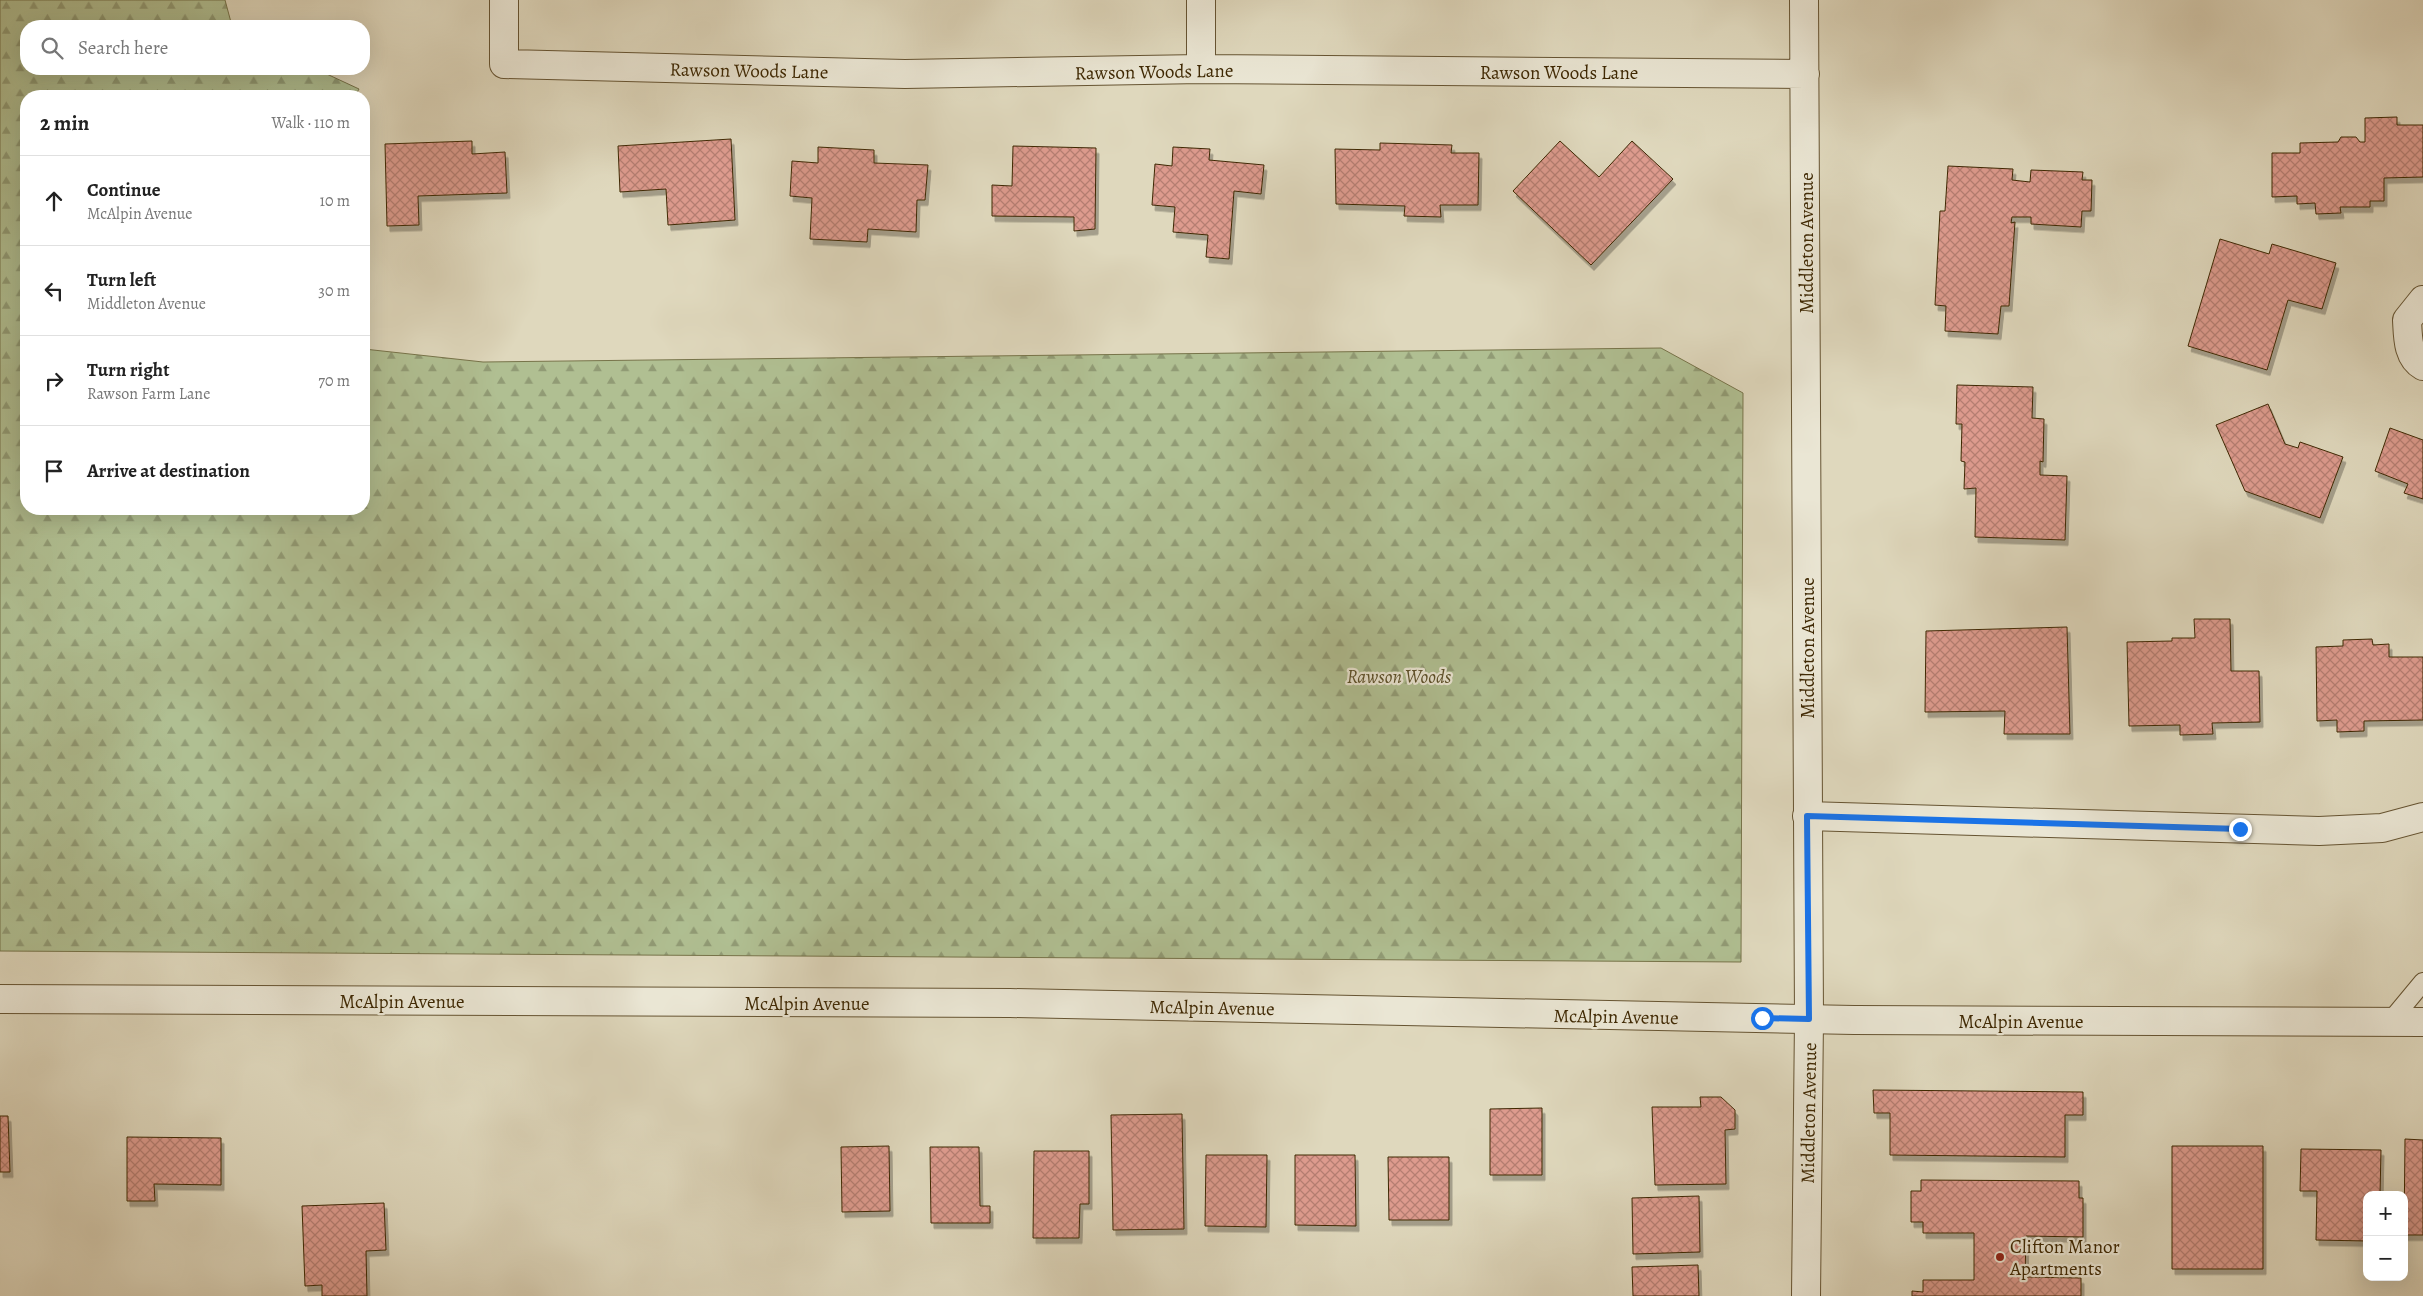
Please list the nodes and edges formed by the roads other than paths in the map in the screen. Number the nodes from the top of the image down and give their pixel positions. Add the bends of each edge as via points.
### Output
1 (504, 0) edge
2 (1200, 0) edge
3 (1804, 0) edge
4 (1201, 69) junction
5 (1805, 74) junction
6 (2423, 300) edge
7 (2423, 366) edge
8 (1807, 816) junction
9 (2423, 818) edge
10 (2423, 982) edge
11 (0, 999) edge
12 (1809, 1019) junction
13 (2423, 1022) edge
14 (2389, 1023) junction
15 (1806, 1296) edge

1 - 4 street, Rawson Woods Lane via 504,64 905,74
2 - 4 street
3 - 5 street, Middleton Avenue
4 - 5 street, Rawson Woods Lane
5 - 8 street, Middleton Avenue
6 - 7 street via 2407,320 2408,345
8 - 9 street via 2319,831 2382,828
8 - 12 street, Middleton Avenue
10 - 14 lane
11 - 12 street, McAlpin Avenue via 1000,1003
12 - 14 street, McAlpin Avenue
12 - 15 street, Middleton Avenue
13 - 14 street, McAlpin Avenue

